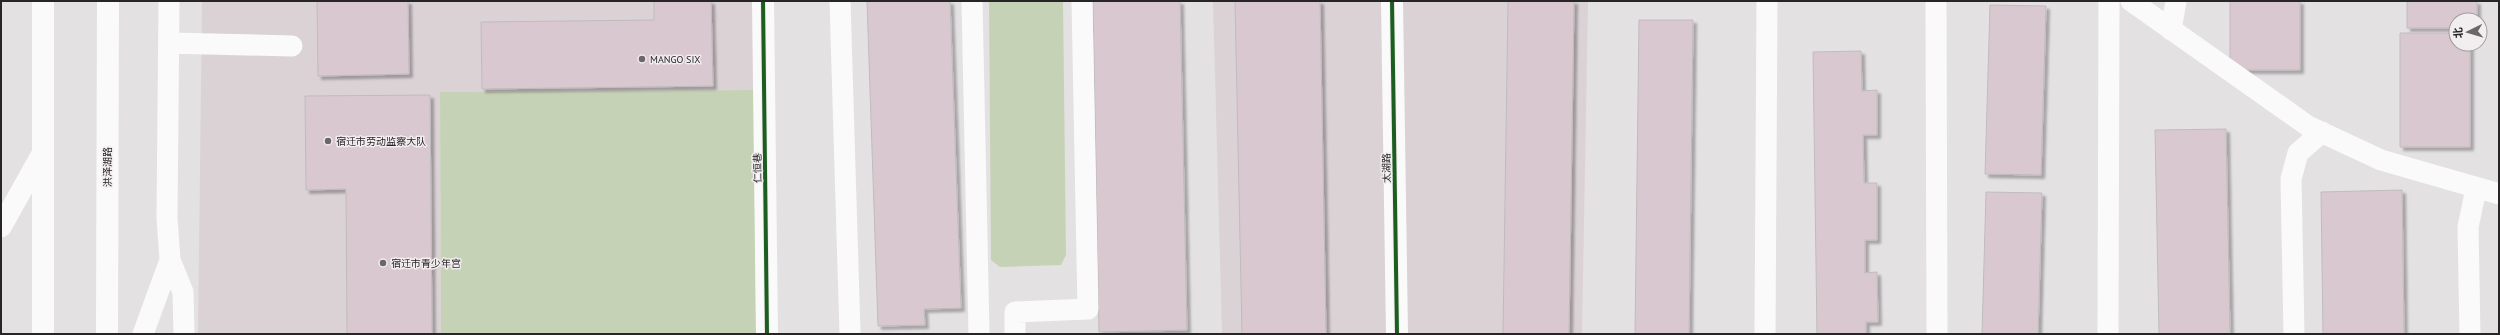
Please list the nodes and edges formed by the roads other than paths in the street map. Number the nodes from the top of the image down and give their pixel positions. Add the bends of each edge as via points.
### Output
1 (42, 1) edge
2 (108, 1) edge
3 (170, 1) edge
4 (763, 1) edge
5 (840, 1) edge
6 (972, 1) edge
7 (1082, 1) edge
8 (1392, 1) edge
9 (1767, 1) edge
10 (1936, 1) edge
11 (2109, 1) edge
12 (2131, 1) edge
13 (2176, 1) edge
14 (2171, 30) junction
15 (169, 42) junction
16 (292, 46) dead end
17 (2322, 132) junction
18 (43, 152) junction
19 (2476, 189) junction
20 (2499, 194) edge
21 (1, 228) edge
22 (170, 260) junction
23 (43, 334) edge
24 (107, 334) edge
25 (143, 334) edge
26 (184, 334) edge
27 (767, 334) edge
28 (850, 334) edge
29 (979, 334) edge
30 (1015, 334) edge
31 (1397, 334) edge
32 (1766, 334) edge
33 (1936, 334) edge
34 (2108, 334) edge
35 (2294, 334) edge
36 (2470, 334) edge

1 - 18 main road
2 - 24 main road, 洪泽湖路
3 - 15 lane
4 - 27 main road, 仁恒巷
5 - 28 lane
6 - 29 lane
7 - 30 lane via 1088,310 1015,312
8 - 31 main road, 太湖路
9 - 32 lane
10 - 33 lane
11 - 34 lane
12 - 14 lane
13 - 14 lane
14 - 17 lane via 2308,126
15 - 16 lane
15 - 22 lane via 167,218
17 - 19 lane via 2381,160
17 - 35 lane via 2298,154 2291,179
18 - 21 lane
18 - 23 main road
19 - 20 lane
19 - 36 lane via 2468,227
22 - 25 lane
22 - 26 lane via 183,292

